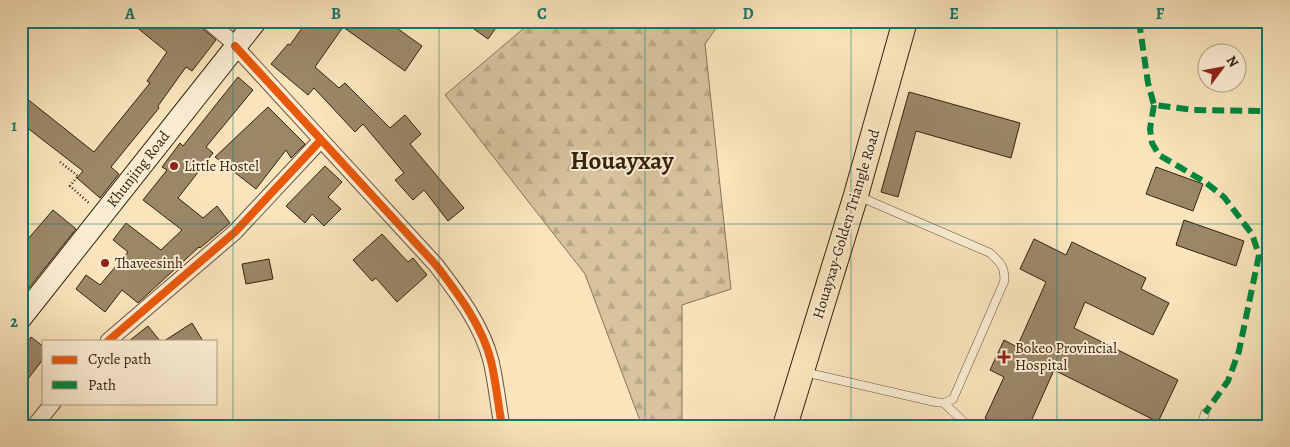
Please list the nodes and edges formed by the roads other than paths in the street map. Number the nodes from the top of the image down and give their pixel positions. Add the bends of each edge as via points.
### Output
1 (208, 21) edge
2 (256, 21) edge
3 (905, 21) edge
4 (236, 46) junction
5 (320, 141) junction
6 (856, 195) junction
7 (21, 318) edge
8 (109, 340) edge
9 (801, 372) junction
10 (944, 403) junction
11 (51, 404) edge
12 (1205, 413) dead end
13 (34, 426) edge
14 (502, 426) edge
15 (785, 426) edge
16 (968, 426) edge
17 (1201, 426) edge

1 - 4 street
2 - 4 main road, Khunjing Road
3 - 6 main road, Houayxay-Golden Triangle Road
4 - 5 street
4 - 7 main road, Khunjing Road
5 - 8 street via 235,232
5 - 14 street via 436,265 460,297 477,325 491,360
6 - 9 main road, Houayxay-Golden Triangle Road
6 - 10 lane via 990,254 1006,272 958,393
9 - 10 lane
9 - 15 main road, Houayxay-Golden Triangle Road
10 - 16 lane
11 - 13 street
12 - 17 lane

